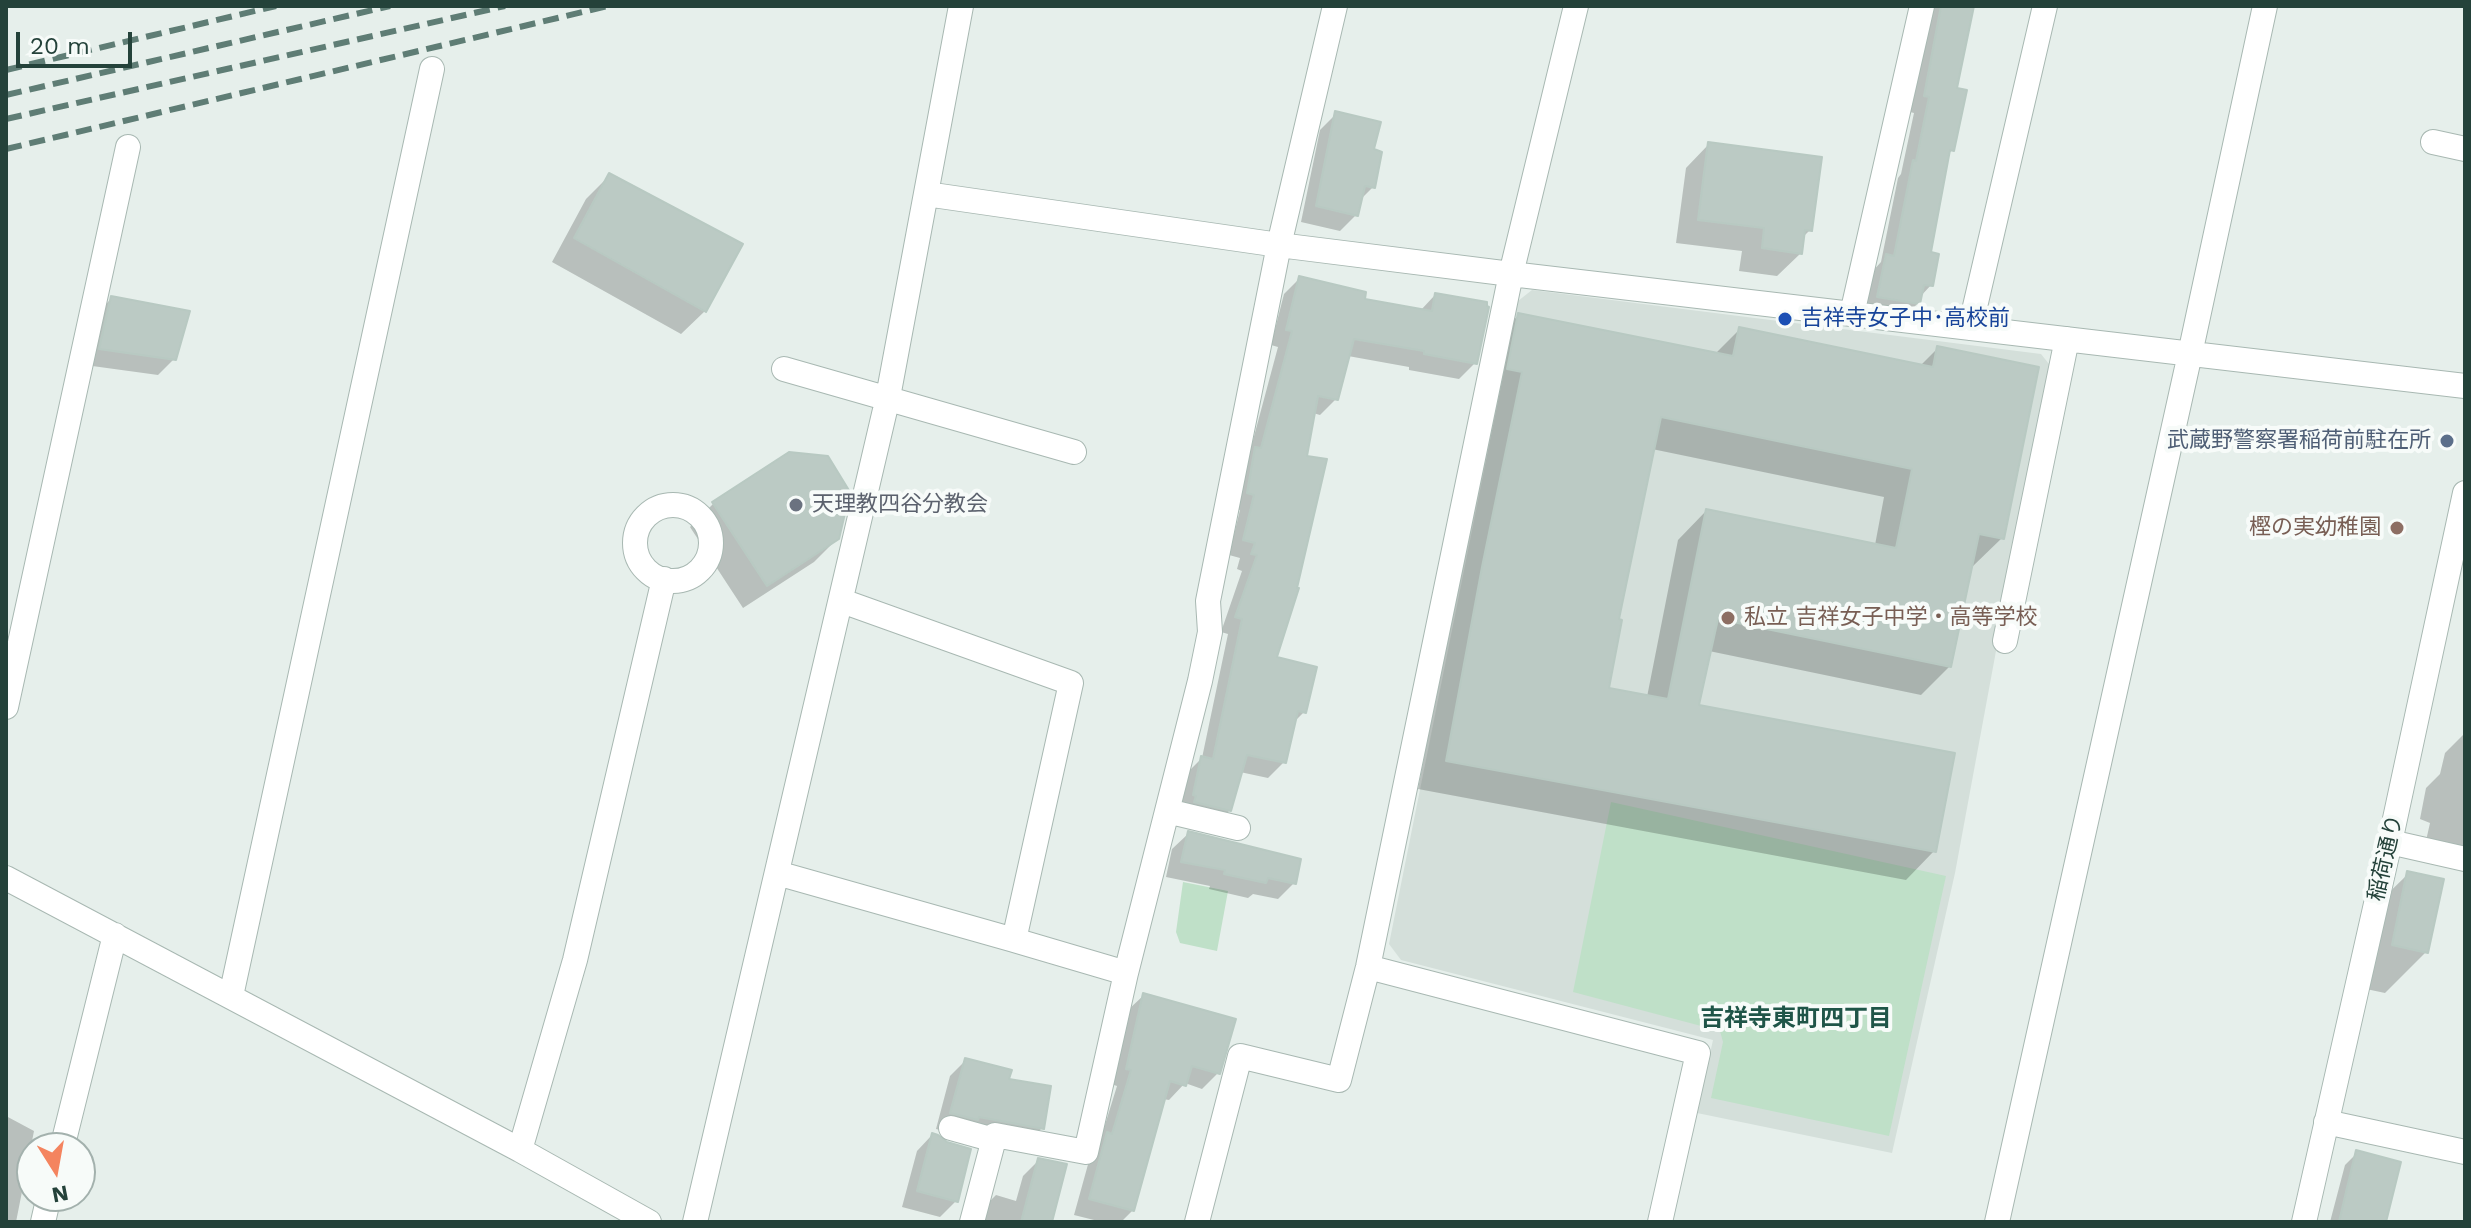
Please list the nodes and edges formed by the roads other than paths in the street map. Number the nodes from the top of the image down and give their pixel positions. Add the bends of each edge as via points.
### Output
1 (961, 6) edge
2 (1335, 6) edge
3 (1576, 6) edge
4 (1922, 6) edge
5 (2045, 6) edge
6 (2265, 6) edge
7 (432, 69) dead end
8 (2433, 142) dead end
9 (128, 147) dead end
10 (2465, 149) edge
11 (926, 194) junction
12 (1279, 245) junction
13 (1511, 274) junction
14 (1852, 314) junction
15 (1970, 328) junction
16 (2067, 339) junction
17 (2190, 354) junction
18 (784, 369) dead end
19 (2465, 386) edge
20 (888, 397) junction
21 (1074, 452) dead end
22 (2465, 493) edge
23 (664, 579) dead end
24 (842, 601) junction
25 (2005, 641) dead end
26 (6, 707) edge
27 (1167, 811) junction
28 (1238, 828) dead end
29 (2390, 842) junction
30 (2465, 859) edge
31 (777, 873) junction
32 (6, 878) edge
33 (115, 935) junction
34 (1014, 940) junction
35 (1368, 967) junction
36 (1126, 973) junction
37 (231, 996) junction
38 (2326, 1122) junction
39 (951, 1128) dead end
40 (66, 1132) edge
41 (994, 1140) junction
42 (520, 1150) junction
43 (2465, 1152) edge
44 (649, 1222) edge
45 (695, 1222) edge
46 (972, 1222) edge
47 (1197, 1222) edge
48 (1660, 1222) edge
49 (1997, 1222) edge
50 (2304, 1222) edge

1 - 11 street
2 - 12 street
3 - 13 street
4 - 14 street
5 - 15 street
6 - 17 street
7 - 37 street
8 - 10 street
9 - 26 street
11 - 12 street
11 - 20 street
12 - 13 street
12 - 27 street via 1208,601 1210,632
13 - 14 street
13 - 35 street
14 - 15 street
15 - 16 street
16 - 17 street
16 - 25 street
17 - 19 street
17 - 49 street
18 - 20 street
20 - 21 street
20 - 24 street
22 - 29 street, 稲荷通り
23 - 42 street via 575,960
24 - 31 street
24 - 34 street via 1071,683
27 - 28 street
27 - 36 street
29 - 30 street
29 - 38 street, 稲荷通り
31 - 34 street
31 - 45 street
32 - 33 street
33 - 37 street
33 - 40 street
34 - 36 street
35 - 47 street via 1339,1080 1240,1056
35 - 48 street via 1698,1053
36 - 41 street via 1086,1152 995,1135
37 - 42 street
38 - 43 street
38 - 50 street, 稲荷通り
39 - 41 street
41 - 46 street
42 - 44 street

